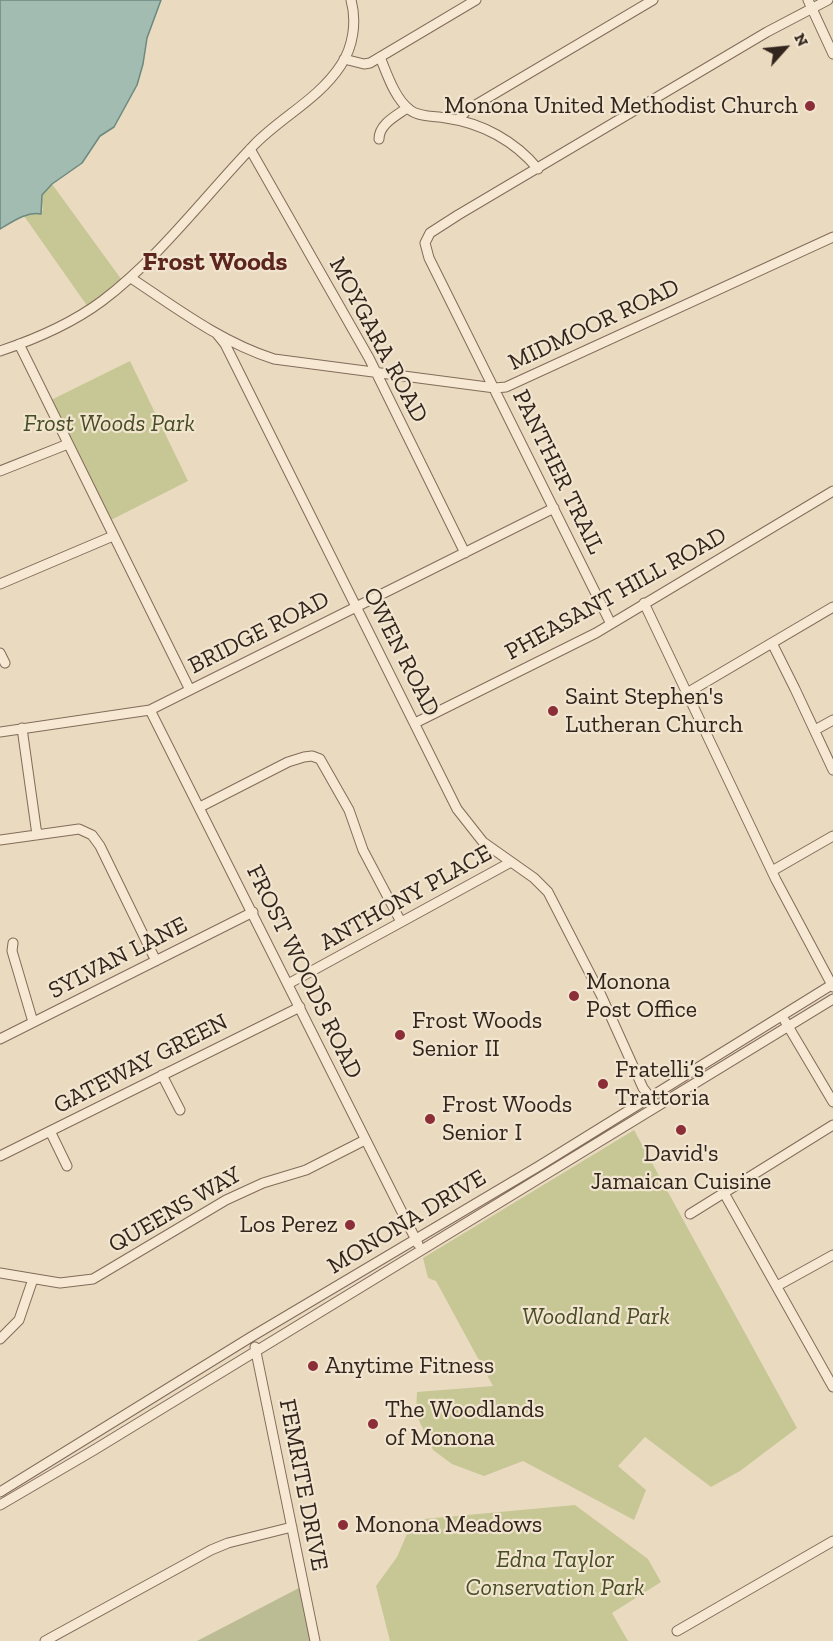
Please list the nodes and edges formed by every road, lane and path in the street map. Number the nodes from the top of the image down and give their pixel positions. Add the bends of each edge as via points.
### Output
1 (351, 0) edge
2 (476, 0) edge
3 (653, 0) edge
4 (828, 0) edge
5 (810, 4) edge
6 (833, 54) edge
7 (380, 57) junction
8 (344, 59) junction
9 (407, 108) junction
10 (458, 120) junction
11 (379, 139) dead end
12 (250, 149) junction
13 (538, 169) junction
14 (833, 237) edge
15 (131, 278) junction
16 (217, 334) junction
17 (19, 344) junction
18 (0, 351) edge
19 (253, 352) junction
20 (230, 354) junction
21 (375, 372) junction
22 (495, 388) junction
23 (68, 444) junction
24 (0, 471) edge
25 (833, 491) edge
26 (554, 508) junction
27 (113, 536) junction
28 (465, 553) junction
29 (0, 584) edge
30 (644, 603) junction
31 (357, 606) junction
32 (833, 607) edge
33 (611, 624) junction
34 (772, 643) junction
35 (0, 653) edge
36 (5, 663) dead end
37 (190, 690) junction
38 (687, 693) junction
39 (150, 710) junction
40 (833, 720) edge
41 (415, 723) junction
42 (22, 728) junction
43 (815, 730) junction
44 (0, 732) edge
45 (833, 770) edge
46 (200, 807) junction
47 (37, 835) junction
48 (833, 836) edge
49 (0, 840) edge
50 (511, 862) junction
51 (772, 870) junction
52 (253, 912) junction
53 (401, 922) junction
54 (14, 944) dead end
55 (156, 961) junction
56 (288, 984) junction
57 (832, 985) edge
58 (833, 999) edge
59 (300, 1007) junction
60 (783, 1016) junction
61 (33, 1022) junction
62 (788, 1026) junction
63 (0, 1039) edge
64 (162, 1075) junction
65 (650, 1095) junction
66 (833, 1102) edge
67 (657, 1106) junction
68 (180, 1110) dead end
69 (833, 1125) edge
70 (50, 1131) junction
71 (365, 1140) junction
72 (0, 1156) edge
73 (67, 1166) dead end
74 (724, 1193) junction
75 (690, 1214) dead end
76 (415, 1240) junction
77 (421, 1251) junction
78 (833, 1255) edge
79 (0, 1273) edge
80 (33, 1279) junction
81 (777, 1286) junction
82 (251, 1337) junction
83 (0, 1339) edge
84 (256, 1350) junction
85 (830, 1376) edge
86 (833, 1386) edge
87 (0, 1492) edge
88 (0, 1505) edge
89 (292, 1527) junction
90 (833, 1541) edge
91 (677, 1631) dead end
92 (45, 1641) edge
93 (315, 1641) edge

1 - 8 street via 353,37
2 - 7 street
3 - 10 street via 467,110
4 - 5 street
5 - 6 street
5 - 13 street
7 - 8 street via 364,64
7 - 9 street
8 - 12 street via 329,80
9 - 10 street via 422,115
9 - 11 street via 383,126
10 - 13 street via 503,138 529,157
12 - 15 street
12 - 21 street, MOYGARA ROAD
13 - 22 street, PANTHER TRAIL via 438,227 425,243
14 - 22 street, MIDMOOR ROAD via 506,387
15 - 16 street, OWEN ROAD
15 - 17 street via 84,313
16 - 19 street, MIDMOOR ROAD
16 - 20 street, OWEN ROAD
17 - 18 street
17 - 23 street
19 - 20 street, MIDMOOR ROAD
19 - 21 street, MIDMOOR ROAD via 274,359
20 - 31 street, OWEN ROAD
21 - 22 street, MIDMOOR ROAD
21 - 28 street, MOYGARA ROAD
22 - 26 street, PANTHER TRAIL
23 - 24 street
23 - 27 street
25 - 30 street, PHEASANT HILL ROAD
26 - 28 street, BRIDGE ROAD
26 - 33 street, PANTHER TRAIL
27 - 29 street
27 - 37 street
28 - 31 street, BRIDGE ROAD
30 - 33 street, PHEASANT HILL ROAD
30 - 38 street
31 - 37 street, BRIDGE ROAD
31 - 41 street, OWEN ROAD
32 - 34 street
33 - 41 street, PHEASANT HILL ROAD
34 - 38 street
34 - 43 street
35 - 36 street
37 - 39 street, BRIDGE ROAD
38 - 51 street
39 - 42 street, BRIDGE ROAD
39 - 46 street, FROST WOODS ROAD
40 - 43 street
41 - 50 street, OWEN ROAD via 466,822 483,842
42 - 44 street, BRIDGE ROAD
42 - 47 street
43 - 45 street
46 - 52 street, FROST WOODS ROAD
46 - 53 street via 288,762 312,756 320,759 349,810 363,850
47 - 49 street
47 - 55 street via 79,829 92,835
48 - 51 street
50 - 53 street, ANTHONY PLACE
50 - 65 street, OWEN ROAD via 548,892
51 - 57 street
52 - 55 street, SYLVAN LANE
52 - 56 street, FROST WOODS ROAD
53 - 56 street, ANTHONY PLACE
54 - 61 street via 12,951
55 - 61 street, SYLVAN LANE
56 - 59 street, FROST WOODS ROAD
57 - 60 street, MONONA DRIVE
58 - 62 street, MONONA DRIVE
59 - 64 street, GATEWAY GREEN
59 - 71 street, FROST WOODS ROAD
60 - 62 street
60 - 65 street, MONONA DRIVE
61 - 63 street, SYLVAN LANE
62 - 66 street
62 - 67 street, MONONA DRIVE
64 - 68 street
64 - 70 street, GATEWAY GREEN
65 - 67 street, OWEN ROAD
65 - 76 street, MONONA DRIVE
67 - 77 street, MONONA DRIVE
69 - 74 street
70 - 72 street, GATEWAY GREEN
70 - 73 street
71 - 76 street, FROST WOODS ROAD
71 - 80 street, QUEENS WAY via 321,1163 226,1200 93,1279 68,1283
74 - 75 street
74 - 81 street
76 - 77 street, FROST WOODS ROAD
76 - 82 street, MONONA DRIVE
77 - 84 street, MONONA DRIVE
78 - 81 street
79 - 80 street, QUEENS WAY
80 - 83 street via 19,1320
81 - 85 street
82 - 84 street, FEMRITE DRIVE
82 - 87 street, MONONA DRIVE
84 - 88 street, MONONA DRIVE
84 - 89 street, FEMRITE DRIVE
85 - 86 street
89 - 92 street via 211,1550
89 - 93 street, FEMRITE DRIVE
90 - 91 street

